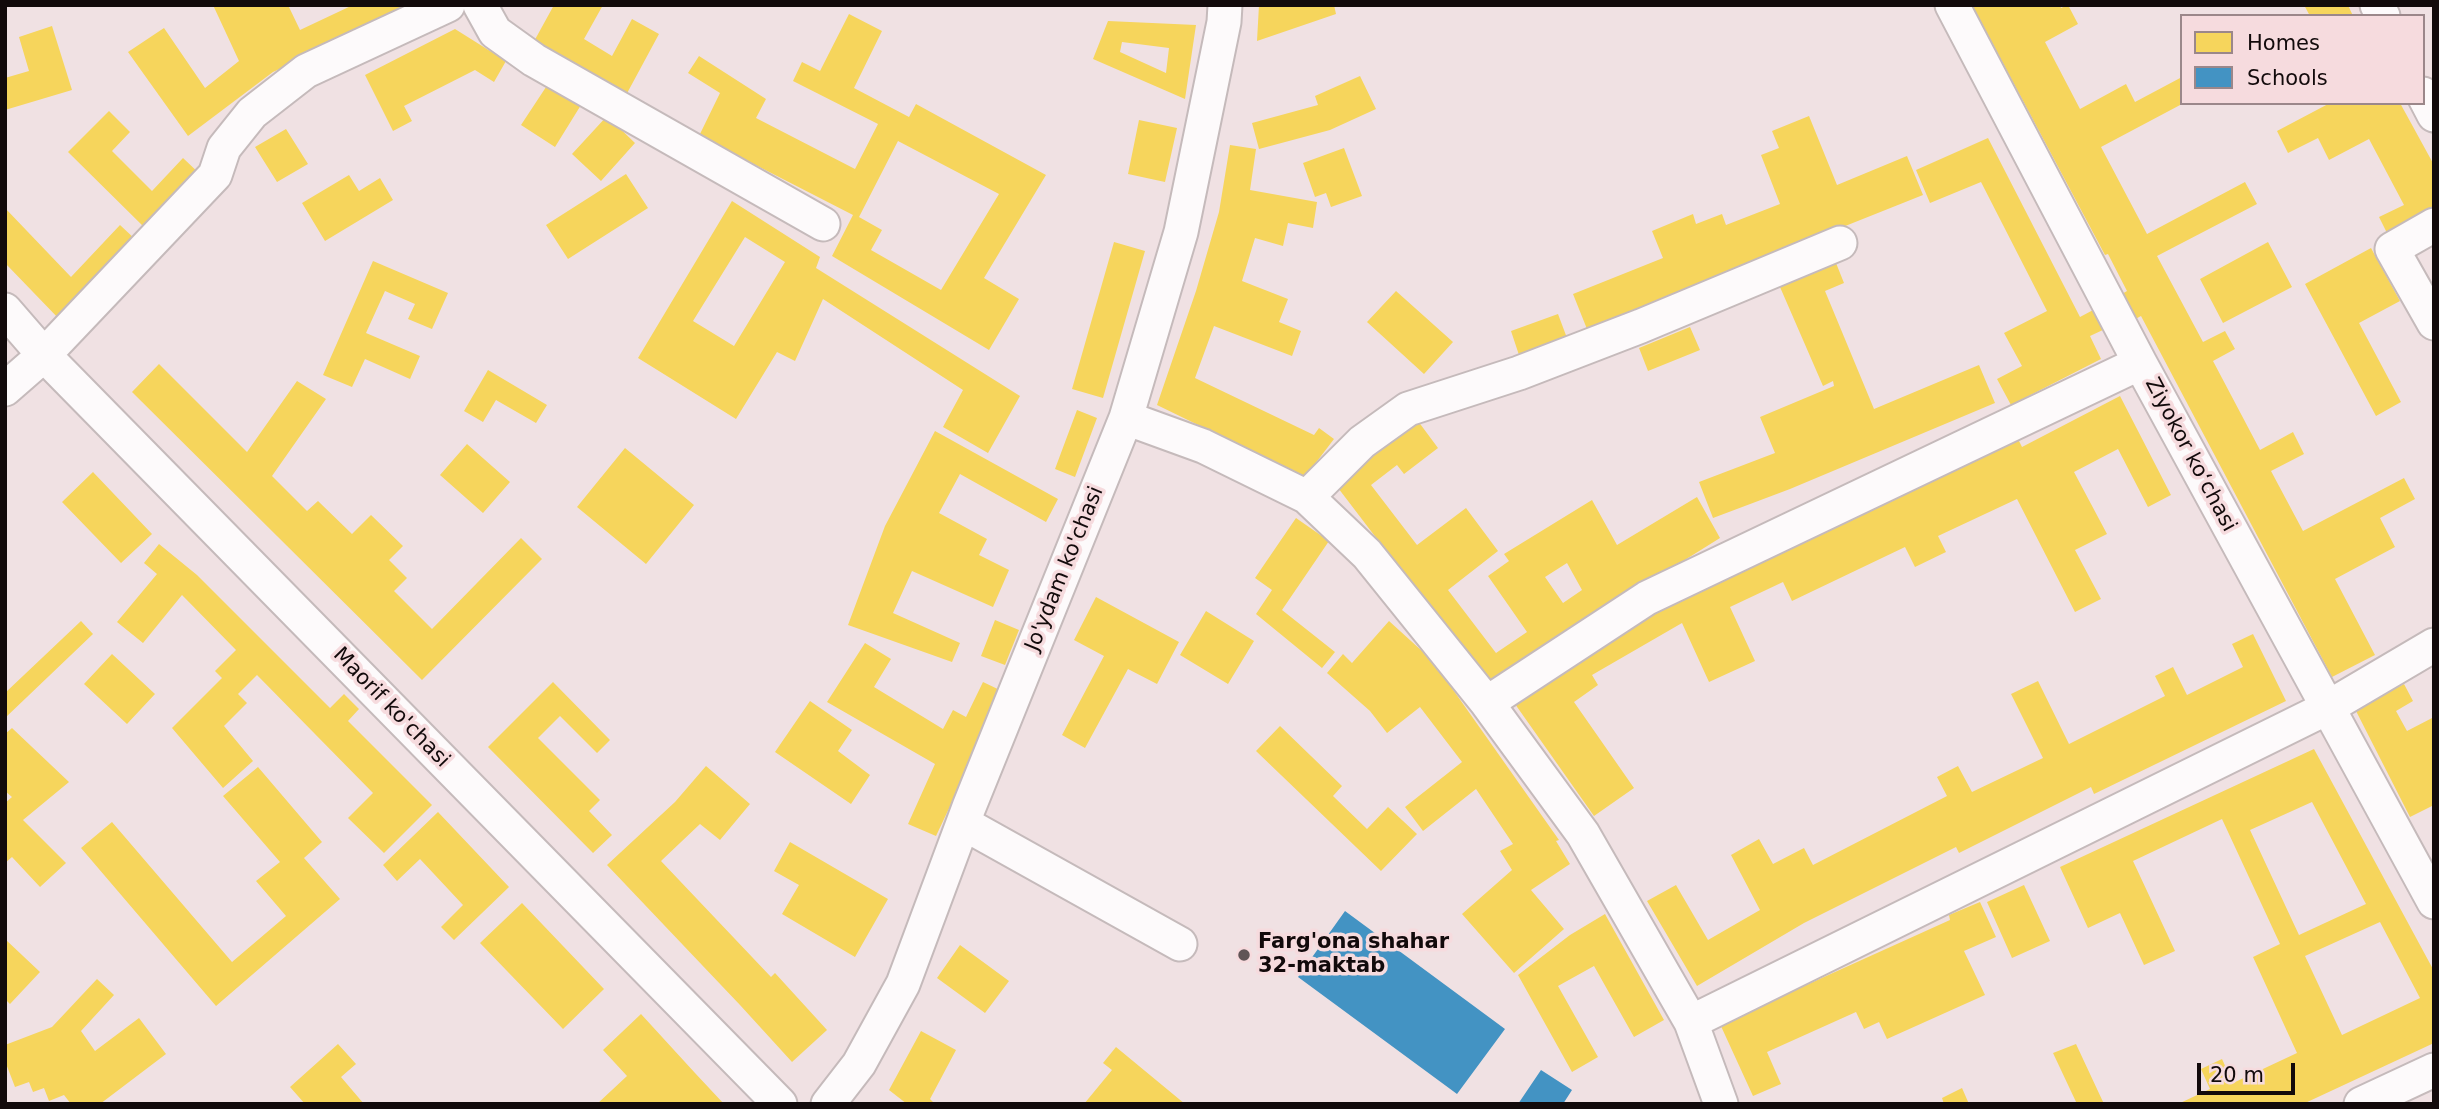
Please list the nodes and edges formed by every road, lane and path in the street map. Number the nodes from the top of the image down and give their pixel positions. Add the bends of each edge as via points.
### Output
1 (449, 5) edge
2 (481, 5) edge
3 (1225, 5) edge
4 (1952, 5) edge
5 (2425, 98) edge
6 (2434, 115) edge
7 (823, 224) dead end
8 (2434, 225) edge
9 (1840, 243) dead end
10 (5, 310) edge
11 (2434, 323) edge
12 (44, 355) junction
13 (2140, 363) junction
14 (5, 389) edge
15 (1126, 418) junction
16 (1307, 497) junction
17 (2434, 645) edge
18 (1487, 703) junction
19 (2327, 708) junction
20 (963, 823) junction
21 (2434, 902) edge
22 (1180, 944) dead end
23 (1691, 1022) junction
24 (2434, 1070) edge
25 (780, 1104) edge
26 (828, 1104) edge
27 (1721, 1104) edge
28 (2361, 1104) edge

1 - 12 street via 306,71 252,113 224,148 215,175
2 - 7 street via 495,32 534,60
3 - 15 street, Jo'ydam ko'chasi via 1181,232
4 - 13 street, Ziyokor koʻchasi
5 - 6 street
8 - 11 street via 2392,249
9 - 16 street via 1519,373 1408,409 1362,442
10 - 12 street, Maorif ko'chasi
12 - 14 street
12 - 25 street, Maorif ko'chasi
13 - 18 street via 1647,598
13 - 19 street, Ziyokor koʻchasi
15 - 16 street via 1203,446
15 - 20 street, Jo'ydam ko'chasi
16 - 18 street via 1367,554
17 - 19 street
18 - 23 street via 1583,834
19 - 21 street, Ziyokor koʻchasi
19 - 23 street
20 - 22 street
20 - 26 street, Jo'ydam ko'chasi via 903,984 859,1064
23 - 27 street
24 - 28 street

